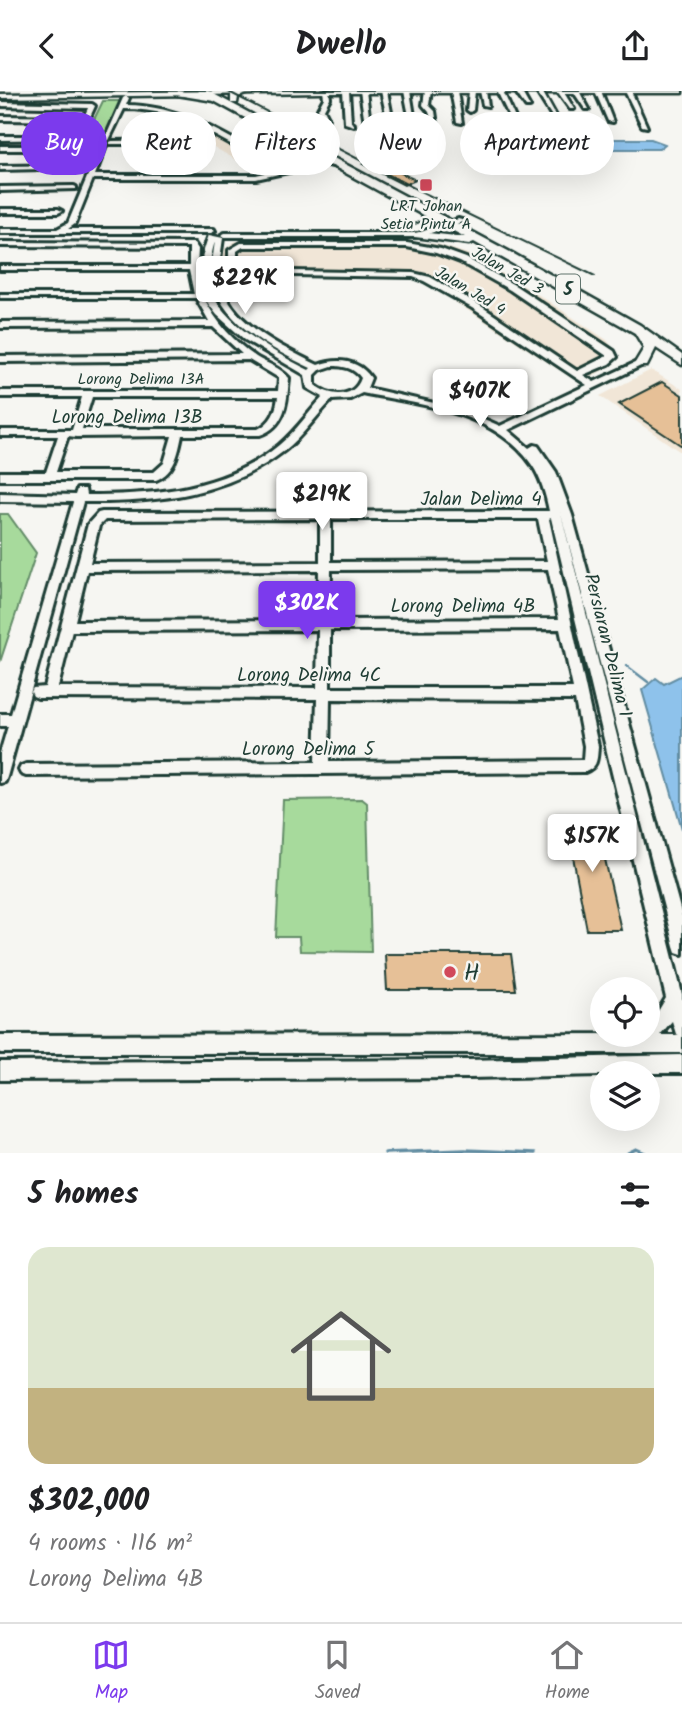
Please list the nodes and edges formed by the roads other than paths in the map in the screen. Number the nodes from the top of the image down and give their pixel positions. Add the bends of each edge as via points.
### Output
1 (167, 91) edge
2 (310, 91) edge
3 (317, 91) edge
4 (324, 91) edge
5 (346, 91) edge
6 (363, 91) edge
7 (384, 91) edge
8 (428, 91) edge
9 (437, 91) edge
10 (447, 91) edge
11 (454, 91) edge
12 (472, 91) edge
13 (483, 91) edge
14 (494, 91) edge
15 (500, 91) edge
16 (590, 91) edge
17 (640, 91) edge
18 (682, 91) edge
19 (211, 92) edge
20 (518, 92) edge
21 (561, 92) edge
22 (576, 92) edge
23 (599, 92) edge
24 (628, 92) edge
25 (139, 93) junction
26 (180, 93) junction
27 (245, 93) junction
28 (407, 93) edge
29 (539, 93) edge
30 (117, 94) junction
31 (0, 95) edge
32 (125, 98) junction
33 (234, 101) junction
34 (0, 104) edge
35 (486, 105) dead end
36 (528, 106) dead end
37 (122, 107) junction
38 (572, 108) dead end
39 (587, 108) dead end
40 (470, 110) dead end
41 (88, 112) edge
42 (175, 112) edge
43 (240, 112) edge
44 (241, 112) edge
45 (322, 112) edge
46 (366, 112) edge
47 (389, 112) edge
48 (411, 112) edge
49 (432, 112) edge
50 (437, 112) edge
51 (510, 112) edge
52 (552, 112) edge
53 (607, 112) edge
54 (0, 121) edge
55 (21, 121) edge
56 (460, 122) dead end
57 (352, 125) dead end
58 (645, 126) dead end
59 (107, 135) edge
60 (21, 142) edge
61 (0, 143) edge
62 (21, 143) edge
63 (340, 165) edge
64 (340, 166) edge
65 (0, 167) edge
66 (21, 167) edge
67 (343, 167) junction
68 (268, 175) edge
69 (90, 177) joint
70 (0, 188) edge
71 (74, 188) dead end
72 (0, 211) edge
73 (58, 211) dead end
74 (422, 211) junction
75 (452, 222) junction
76 (71, 224) junction
77 (391, 230) junction
78 (58, 231) junction
79 (82, 231) junction
80 (0, 233) edge
81 (216, 234) junction
82 (248, 235) junction
83 (419, 235) junction
84 (181, 236) junction
85 (0, 244) edge
86 (194, 249) joint
87 (213, 249) junction
88 (508, 255) junction
89 (215, 267) junction
90 (0, 268) edge
91 (191, 268) junction
92 (233, 272) junction
93 (220, 288) junction
94 (209, 294) junction
95 (197, 295) junction
96 (0, 296) edge
97 (215, 324) junction
98 (0, 325) edge
99 (636, 328) junction
100 (682, 350) edge
101 (251, 357) junction
102 (0, 359) edge
103 (642, 363) junction
104 (682, 363) edge
105 (314, 371) junction
106 (577, 374) junction
107 (594, 386) junction
108 (363, 387) junction
109 (0, 394) edge
110 (88, 394) junction
111 (282, 394) junction
112 (325, 395) junction
113 (505, 428) junction
114 (0, 433) edge
115 (64, 433) junction
116 (76, 433) junction
117 (178, 433) junction
118 (50, 476) junction
119 (0, 477) edge
120 (0, 492) edge
121 (80, 494) junction
122 (0, 497) edge
123 (326, 516) junction
124 (555, 516) junction
125 (553, 565) junction
126 (325, 566) junction
127 (82, 567) junction
128 (565, 624) junction
129 (324, 625) junction
130 (67, 626) junction
131 (323, 693) junction
132 (580, 694) junction
133 (0, 720) edge
134 (16, 720) junction
135 (322, 768) junction
136 (26, 769) dead end
137 (0, 777) edge
138 (682, 946) edge
139 (675, 999) junction
140 (660, 1024) edge
141 (682, 1028) edge
142 (0, 1044) edge
143 (660, 1044) edge
144 (682, 1044) edge
145 (590, 1045) edge
146 (682, 1063) edge
147 (0, 1071) edge

1 - 19 main road
1 - 31 main road
2 - 3 main road
3 - 4 main road
4 - 5 main road
4 - 27 main road
4 - 45 street
5 - 6 main road
5 - 57 street via 348,123
6 - 7 main road
6 - 46 street
7 - 28 main road
7 - 47 street
8 - 9 main road
8 - 28 main road
8 - 49 street via 426,105
9 - 10 main road
9 - 50 street
10 - 11 main road
11 - 12 main road
11 - 56 street
12 - 13 main road
12 - 40 street
13 - 14 main road
13 - 35 street
14 - 15 main road
15 - 20 main road
15 - 51 street
16 - 22 main road
16 - 23 main road
17 - 18 main road
17 - 24 main road
19 - 26 main road
19 - 27 main road
19 - 33 highway, 5
19 - 44 highway, 5
20 - 29 main road
20 - 36 street
21 - 22 main road
21 - 29 main road
21 - 38 street
22 - 39 street
23 - 24 main road
23 - 53 street
24 - 58 street
25 - 26 main road
25 - 30 main road
25 - 32 street
26 - 43 highway via 210,98
27 - 33 highway via 236,95
28 - 48 street
29 - 52 street
30 - 31 main road
30 - 32 street
32 - 37 street
33 - 75 highway, 5
34 - 41 street via 92,105
37 - 42 street
37 - 59 street
54 - 55 street
60 - 61 street
61 - 62 street
63 - 67 highway, 5
64 - 67 street
65 - 66 street
67 - 74 highway, 5
68 - 69 street
69 - 76 street
70 - 71 street
72 - 73 street
74 - 75 highway, 5
74 - 77 highway via 429,219 425,225
75 - 77 street via 423,230
75 - 83 street
75 - 88 highway, 5
75 - 100 highway, 5 via 549,268
76 - 78 street
76 - 79 street
77 - 81 street
78 - 79 street
78 - 80 street
79 - 81 street
80 - 84 street
81 - 82 street
81 - 84 street
81 - 87 street
82 - 83 street
82 - 87 street
83 - 88 highway via 460,238
84 - 87 street
85 - 86 street via 185,243
86 - 91 street
87 - 89 street
87 - 94 street via 205,263
88 - 99 highway, 5
89 - 92 street, Jalan Jed 4
89 - 93 street
90 - 91 street
91 - 95 street
92 - 93 street, Jalan Jed 4
92 - 106 street, Jalan Jed 4 via 427,279
92 - 106 street, Jalan Jed 3 via 233,250 241,245 407,245 438,251 513,288 611,352 606,362
93 - 94 street
93 - 105 street via 237,316
94 - 95 street
94 - 105 street via 225,319 264,349
95 - 96 street
95 - 97 street
97 - 98 street
97 - 101 street
99 - 103 highway via 650,348
99 - 104 highway, 5
101 - 102 street
101 - 111 street via 282,375
103 - 104 highway
103 - 107 street
105 - 108 street via 331,363 347,364 360,370
105 - 112 street via 310,386
106 - 107 street, Jalan Jed 4
107 - 113 street
108 - 112 street via 346,396
108 - 113 street, Persiaran Delima 1
109 - 110 street, Lorong Delima 13A
110 - 111 street, Lorong Delima 13A
110 - 116 street
111 - 117 street, Lorong Delima 13B via 275,422 266,430
112 - 121 street via 283,447 225,481 165,496
113 - 124 street, Persiaran Delima 1 via 543,474
114 - 115 street, Lorong Delima 13B
115 - 116 street, Lorong Delima 13B
115 - 118 street
116 - 117 street, Lorong Delima 13B
117 - 118 street via 166,471 156,475
118 - 119 street
120 - 121 street
121 - 122 street
121 - 134 street
123 - 124 street, Jalan Delima 4
123 - 126 street
123 - 127 street, Jalan Delima 4 via 102,516 94,524
124 - 125 street
124 - 138 street, Persiaran Delima 1
124 - 139 street, Persiaran Delima 1
125 - 126 street
125 - 128 street
126 - 127 street
126 - 129 street
127 - 130 street
128 - 129 street, Lorong Delima 4B
128 - 132 street
129 - 130 street, Lorong Delima 4B
129 - 131 street
130 - 131 street, Lorong Delima 4C via 44,692
131 - 132 street, Lorong Delima 4C
131 - 135 street
132 - 135 street, Lorong Delima 5 via 591,745 590,762 585,766
133 - 134 street
134 - 137 street
135 - 136 street, Lorong Delima 5
139 - 140 street
139 - 141 street, Persiaran Delima 1
142 - 145 street
143 - 144 street
146 - 147 street via 470,1069

